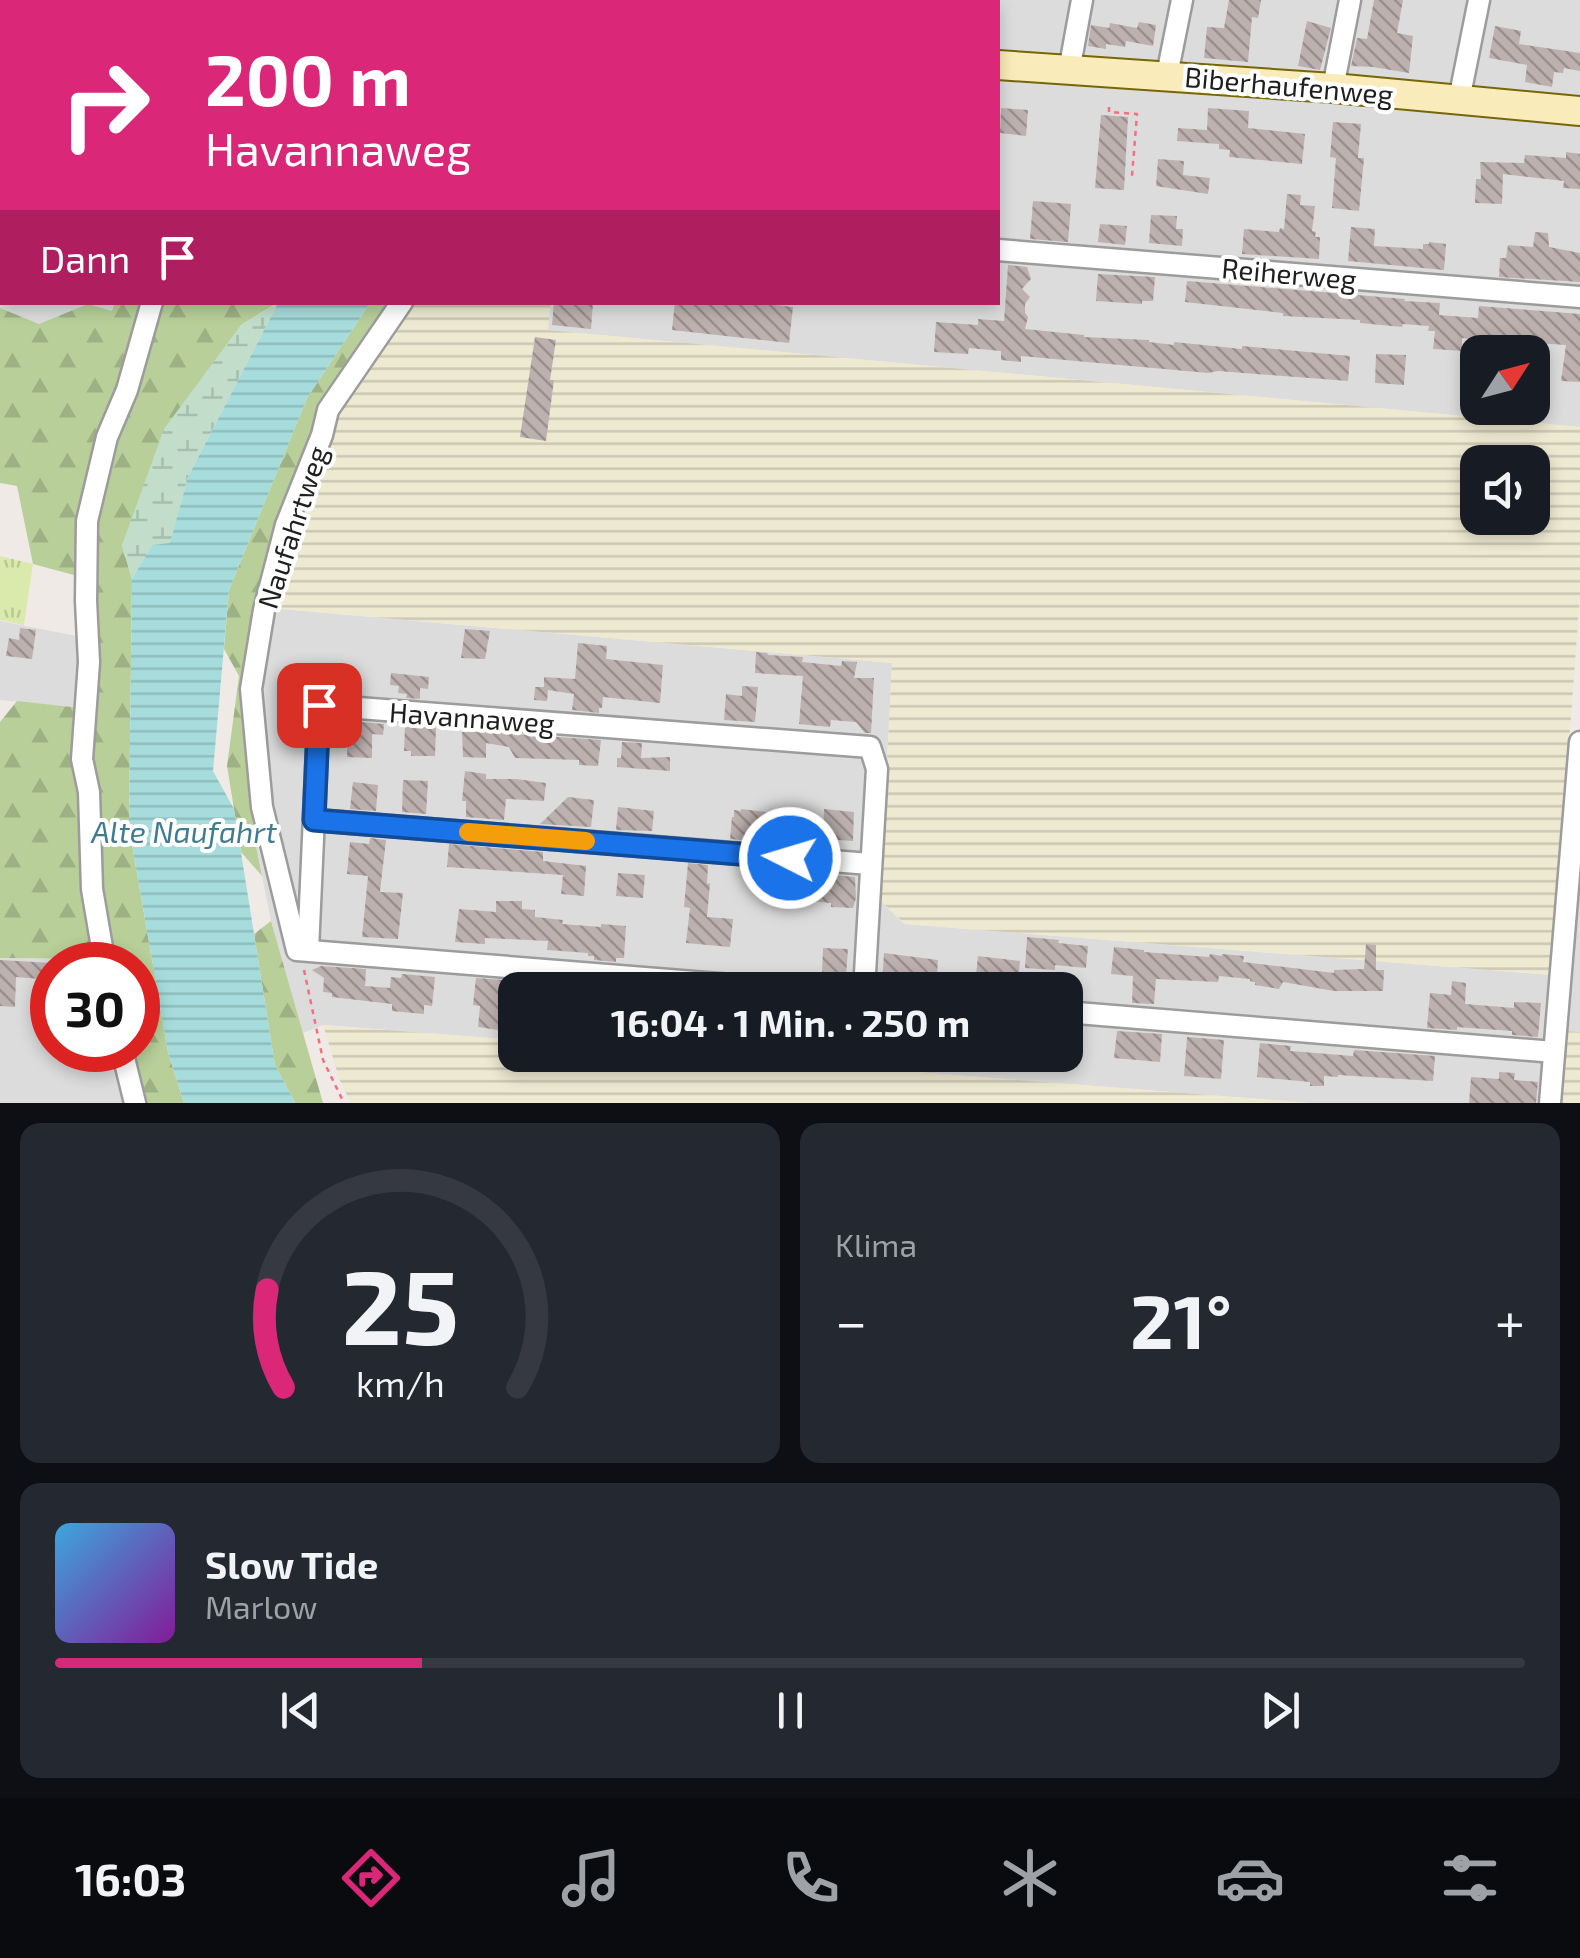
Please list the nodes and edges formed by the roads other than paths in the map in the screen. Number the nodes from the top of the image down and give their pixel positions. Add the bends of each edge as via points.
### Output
1 (1082, 0) edge
2 (1182, 0) edge
3 (1350, 0) edge
4 (1479, 0) edge
5 (1000, 65) edge
6 (1069, 71) junction
7 (1168, 75) junction
8 (1333, 88) junction
9 (1459, 100) junction
10 (1580, 111) edge
11 (1000, 250) edge
12 (1580, 297) edge
13 (151, 305) edge
14 (400, 305) edge
15 (1580, 742) edge
16 (314, 820) junction
17 (870, 864) junction
18 (1573, 938) edge
19 (101, 942) edge
20 (302, 950) junction
21 (573, 972) edge
22 (865, 972) edge
23 (1083, 1013) edge
24 (1554, 1052) junction
25 (127, 1072) edge
26 (135, 1103) edge
27 (1550, 1103) edge

1 - 6 street
2 - 7 street
3 - 8 street
4 - 9 street
5 - 6 main road, Biberhaufenweg
6 - 7 main road, Biberhaufenweg
7 - 8 main road, Biberhaufenweg
8 - 9 main road, Biberhaufenweg
9 - 10 main road, Biberhaufenweg
11 - 12 street, Reiherweg
13 - 19 street via 88,521 82,759
14 - 20 street, Naufahrtweg via 328,410 286,525 252,688 262,807
15 - 18 street
16 - 17 street
16 - 17 street, Havannaweg via 319,705 870,747 877,770
16 - 20 street, Havannaweg
17 - 22 street
18 - 24 street
20 - 21 street
23 - 24 street
24 - 27 street
25 - 26 street

